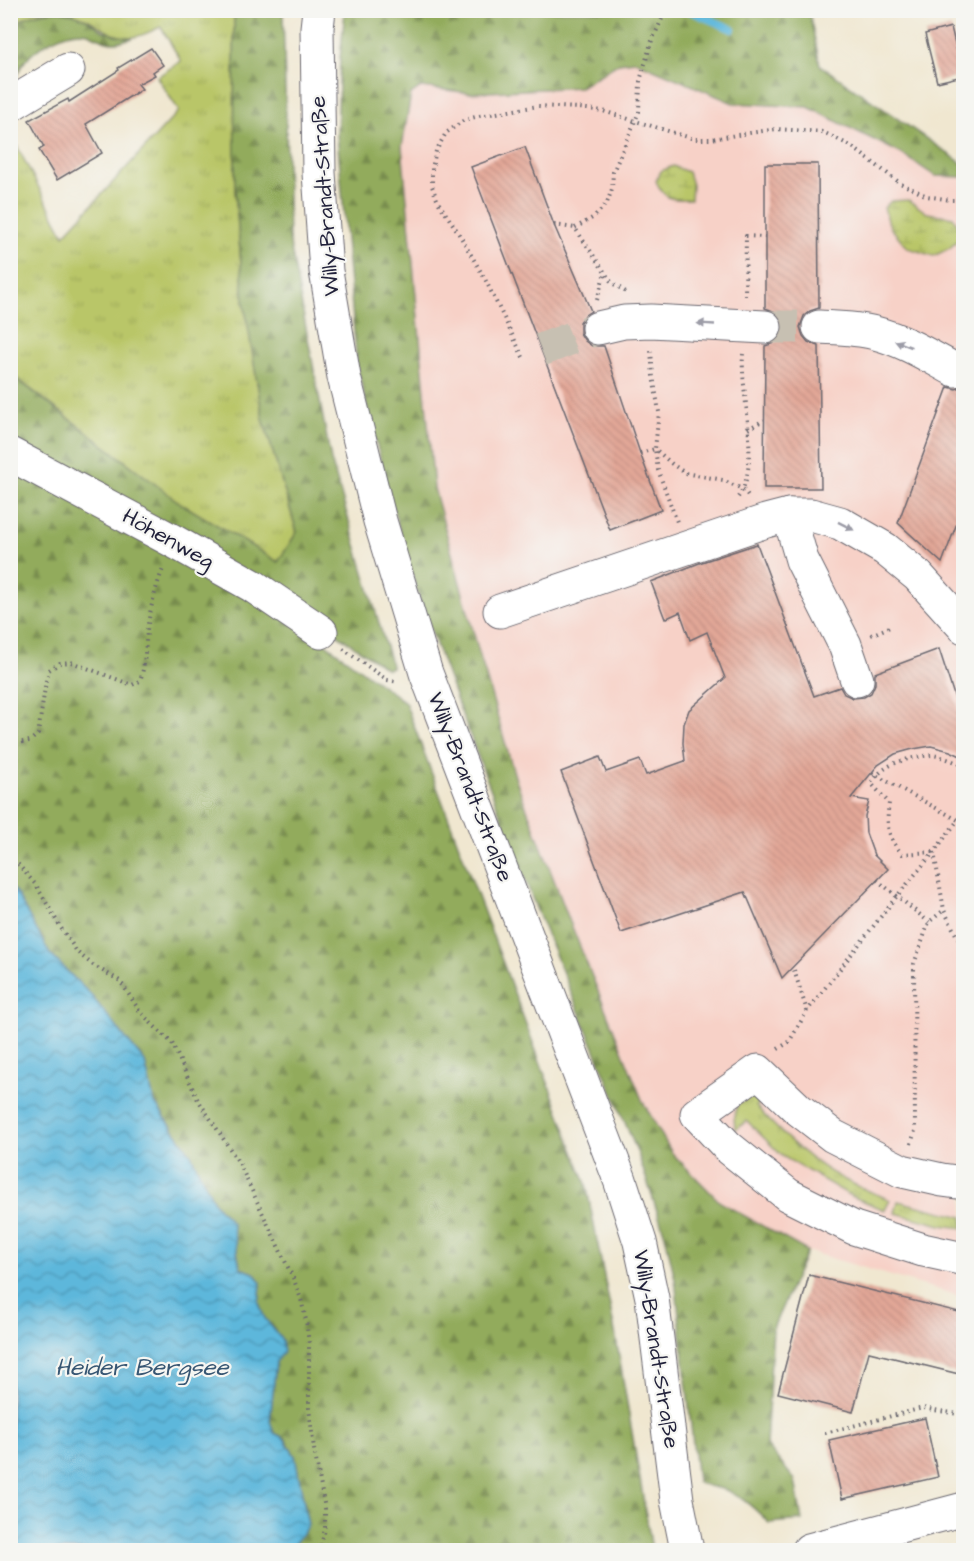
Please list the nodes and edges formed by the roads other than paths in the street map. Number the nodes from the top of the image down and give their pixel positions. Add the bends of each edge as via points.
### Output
1 (319, 10) edge
2 (68, 70) dead end
3 (10, 105) edge
4 (755, 327) tunnel mouth
5 (819, 327) tunnel mouth
6 (598, 328) tunnel mouth
7 (955, 370) dead end
8 (10, 454) edge
9 (777, 518) junction
10 (500, 610) dead end
11 (963, 627) edge
12 (321, 633) road end
13 (857, 680) dead end
14 (963, 1183) edge
15 (963, 1259) edge
16 (963, 1509) edge
17 (687, 1551) edge
18 (809, 1551) edge

1 - 17 street, Willy-Brandt-Straße via 319,173 326,271 344,377 380,521 426,674 620,1180 640,1242 652,1298
2 - 3 street
4 -> 6 street via 651,321
7 -> 5 street via 874,332
8 - 12 street, Höhenweg via 253,586
9 - 10 street
9 -> 11 street via 811,515 840,523 885,549 918,576
9 - 13 street via 845,645
14 - 15 street via 903,1171 833,1136 758,1071 698,1114 728,1147 788,1195 854,1228
16 - 18 street

